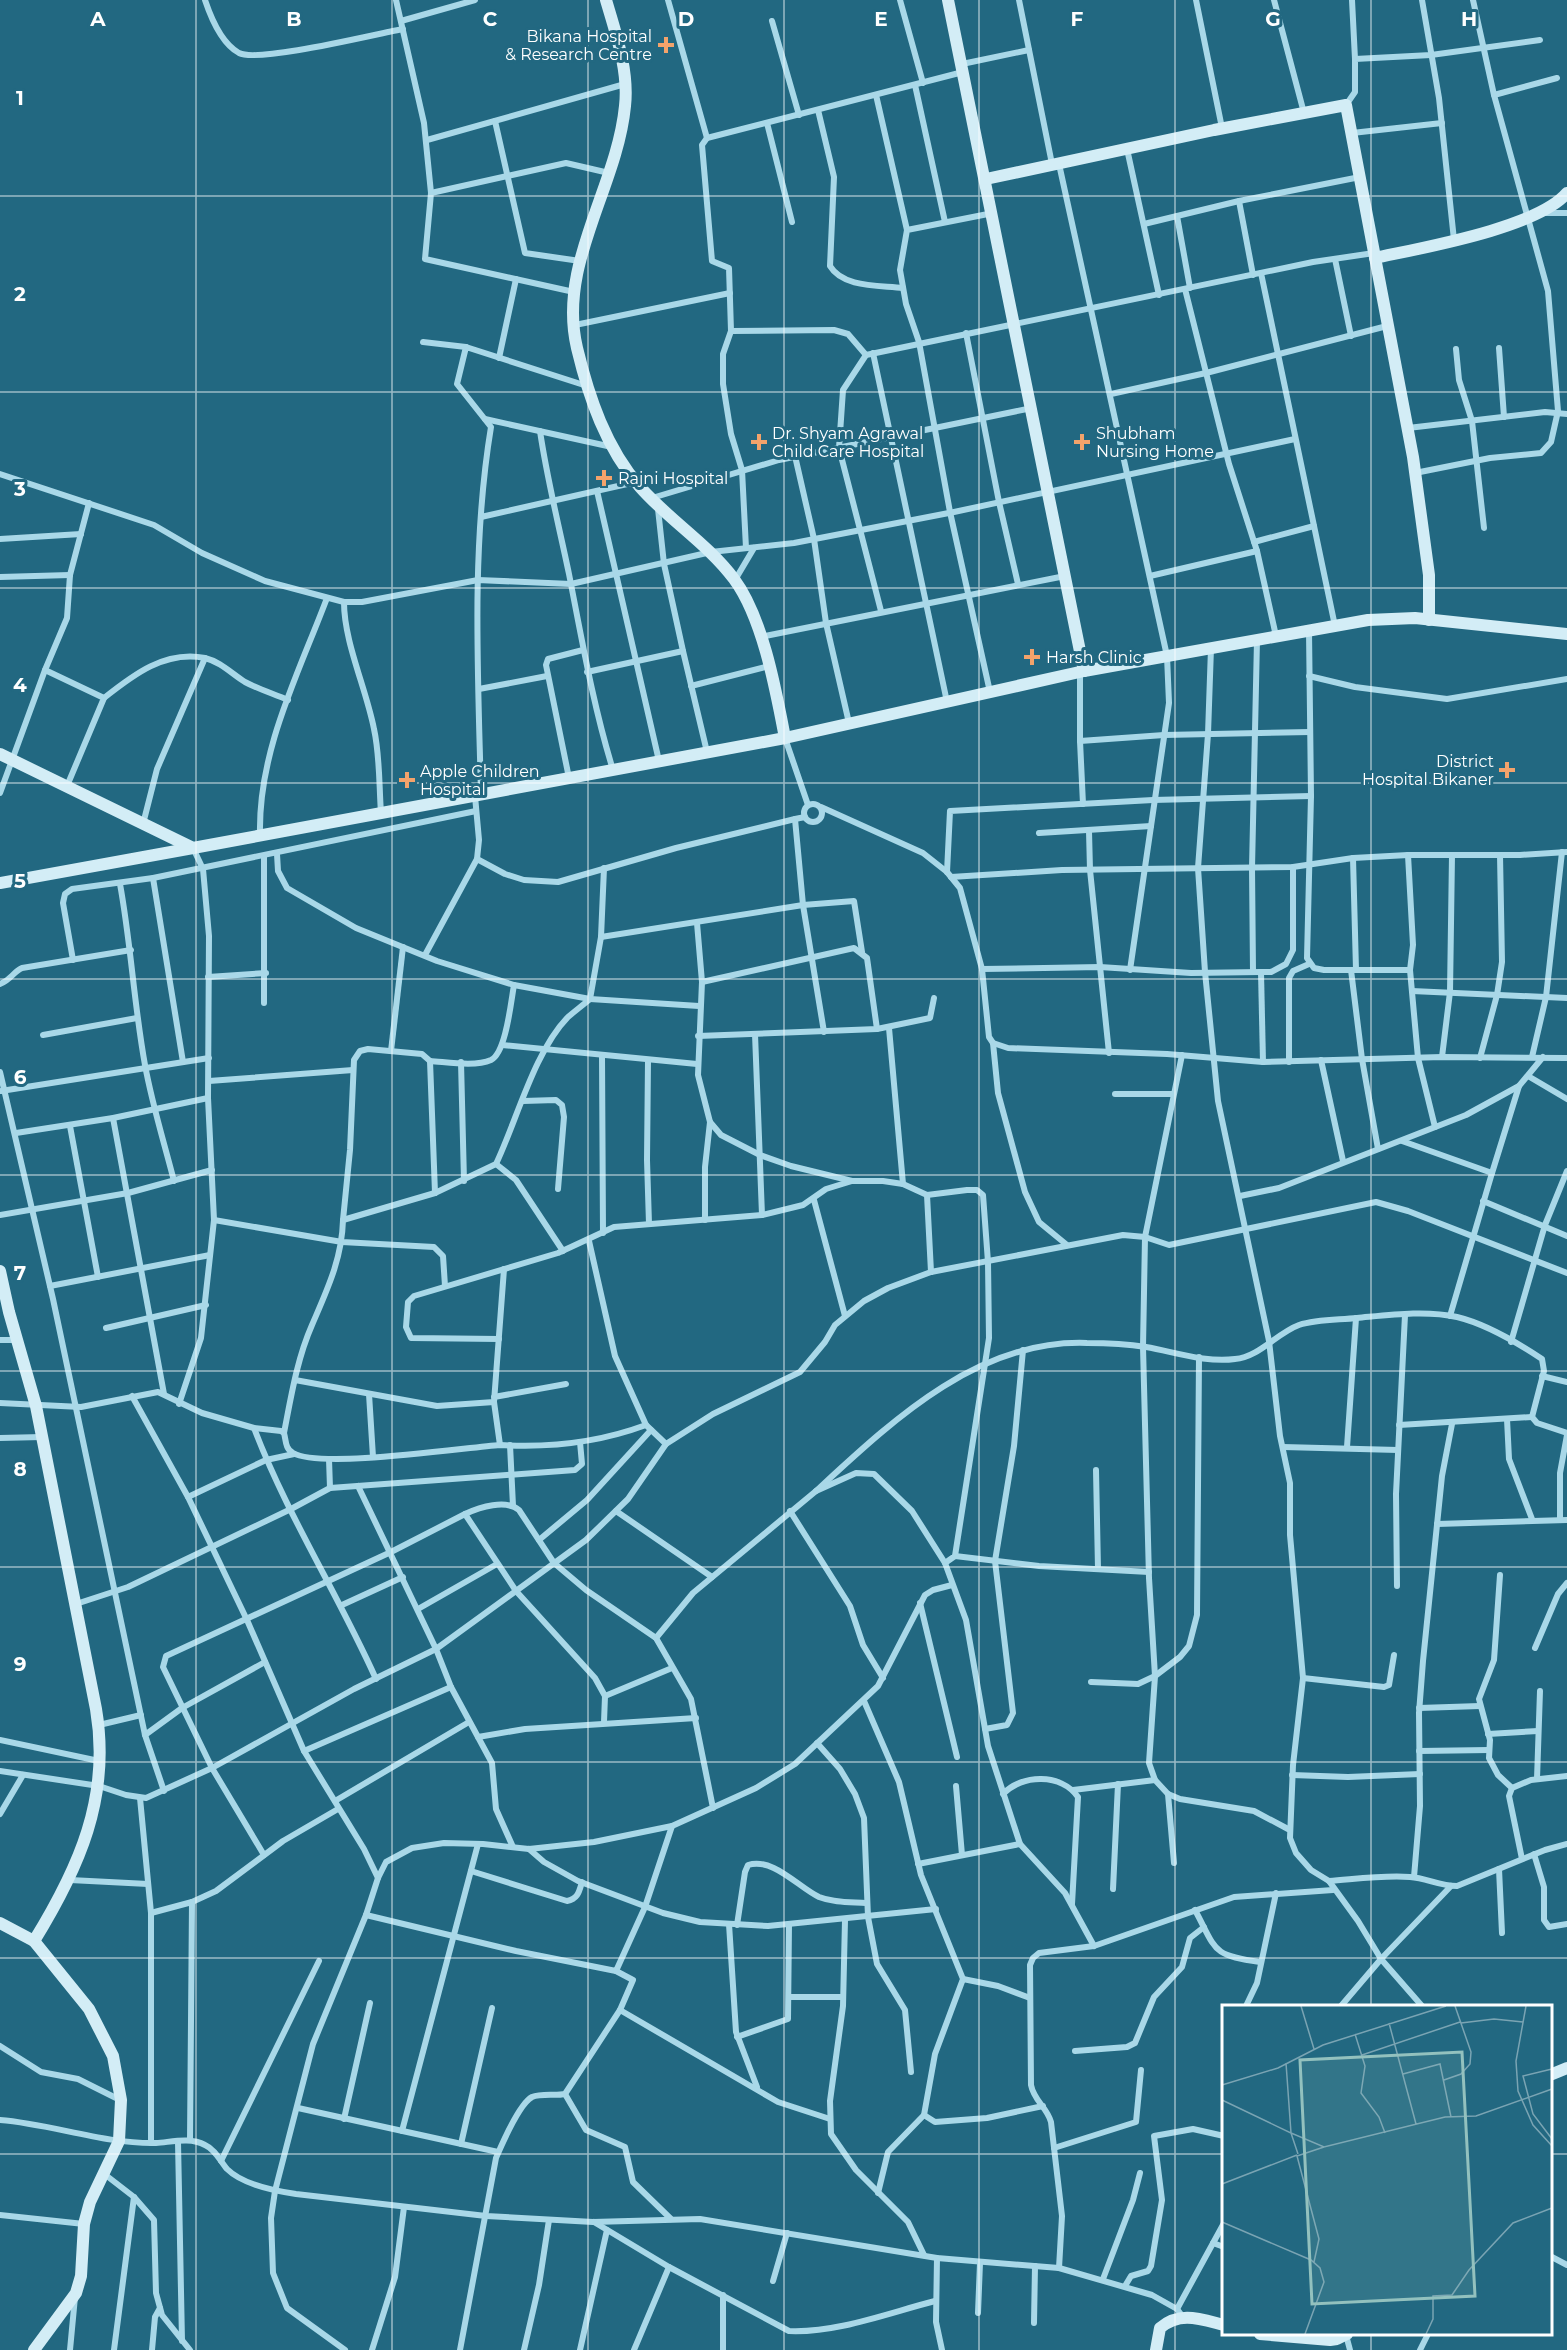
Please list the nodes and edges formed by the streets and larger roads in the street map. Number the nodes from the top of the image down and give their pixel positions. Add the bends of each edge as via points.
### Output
1 (205, 0) edge
2 (396, 0) edge
3 (475, 0) edge
4 (606, 0) edge
5 (668, 0) edge
6 (900, 0) edge
7 (948, 0) edge
8 (1019, 0) edge
9 (1196, 0) edge
10 (1274, 0) edge
11 (1352, 0) edge
12 (1422, 0) edge
13 (1473, 0) edge
14 (466, 1) edge
15 (401, 21) junction
16 (772, 21) dead end
17 (403, 28) junction
18 (1540, 40) dead end
19 (1485, 48) junction
20 (1029, 50) junction
21 (1431, 55) junction
22 (1355, 59) junction
23 (963, 68) junction
24 (1557, 78) dead end
25 (922, 83) junction
26 (626, 84) junction
27 (915, 85) junction
28 (876, 95) junction
29 (1494, 95) junction
30 (1346, 105) junction
31 (818, 110) junction
32 (1304, 112) junction
33 (799, 115) junction
34 (495, 121) junction
35 (767, 123) junction
36 (1442, 123) junction
37 (1222, 128) junction
38 (1351, 133) junction
39 (707, 138) junction
40 (427, 140) junction
41 (1127, 148) junction
42 (1055, 164) junction
43 (609, 173) junction
44 (508, 177) junction
45 (1360, 177) junction
46 (986, 179) junction
47 (431, 193) junction
48 (1567, 193) edge
49 (1239, 201) junction
50 (993, 213) junction
51 (1540, 213) junction
52 (1567, 213) edge
53 (1177, 216) junction
54 (1526, 218) junction
55 (792, 222) dead end
56 (945, 222) junction
57 (1144, 224) junction
58 (907, 230) junction
59 (1455, 241) junction
60 (1374, 255) junction
61 (1335, 259) junction
62 (580, 261) junction
63 (1261, 273) junction
64 (1253, 275) junction
65 (516, 279) junction
66 (903, 288) junction
67 (1187, 289) junction
68 (574, 292) junction
69 (730, 293) junction
70 (1159, 295) junction
71 (1092, 309) junction
72 (574, 325) junction
73 (1015, 325) junction
74 (1388, 327) junction
75 (731, 331) junction
76 (966, 333) junction
77 (1351, 336) junction
78 (423, 342) dead end
79 (919, 342) junction
80 (466, 347) junction
81 (1499, 348) dead end
82 (1456, 349) dead end
83 (873, 353) junction
84 (866, 355) junction
85 (1276, 355) junction
86 (499, 358) junction
87 (1206, 373) junction
88 (587, 386) junction
89 (1111, 394) junction
90 (1032, 408) junction
91 (1558, 411) junction
92 (1567, 414) edge
93 (1504, 417) junction
94 (484, 418) junction
95 (983, 418) junction
96 (1472, 421) junction
97 (937, 428) junction
98 (1408, 428) junction
99 (540, 431) junction
100 (891, 437) junction
101 (1295, 439) junction
102 (614, 447) junction
103 (839, 448) junction
104 (1226, 454) junction
105 (795, 456) junction
106 (1478, 460) junction
107 (742, 470) junction
108 (1415, 472) junction
109 (0, 474) edge
110 (1129, 474) junction
111 (636, 482) junction
112 (597, 491) junction
113 (1048, 491) junction
114 (655, 501) junction
115 (551, 502) junction
116 (999, 502) junction
117 (89, 503) junction
118 (950, 512) junction
119 (481, 517) junction
120 (908, 520) junction
121 (1314, 525) junction
122 (1484, 528) dead end
123 (858, 530) junction
124 (81, 534) junction
125 (0, 539) edge
126 (814, 539) junction
127 (1254, 542) junction
128 (746, 548) junction
129 (754, 548) junction
130 (1257, 551) junction
131 (711, 552) junction
132 (664, 564) junction
133 (616, 573) junction
134 (70, 575) junction
135 (1065, 576) junction
136 (1150, 576) junction
137 (0, 577) edge
138 (478, 580) junction
139 (735, 580) junction
140 (571, 584) junction
141 (1018, 584) junction
142 (970, 594) junction
143 (327, 598) junction
144 (344, 602) junction
145 (925, 603) junction
146 (881, 611) junction
147 (1430, 620) junction
148 (826, 623) junction
149 (1335, 626) junction
150 (1309, 631) junction
151 (1567, 634) edge
152 (1276, 636) junction
153 (760, 637) junction
154 (1257, 640) junction
155 (1211, 648) junction
156 (583, 650) junction
157 (683, 651) junction
158 (1167, 656) junction
159 (205, 658) junction
160 (636, 662) junction
161 (771, 666) junction
162 (45, 670) junction
163 (1082, 671) junction
164 (587, 672) junction
165 (547, 676) junction
166 (1309, 676) junction
167 (1567, 679) edge
168 (691, 686) junction
169 (479, 689) junction
170 (990, 692) junction
171 (104, 698) junction
172 (288, 700) junction
173 (947, 702) junction
174 (849, 724) junction
175 (1254, 732) junction
176 (1310, 732) junction
177 (1209, 734) junction
178 (1164, 735) junction
179 (785, 738) junction
180 (1080, 741) junction
181 (707, 752) junction
182 (0, 754) edge
183 (12, 760) junction
184 (659, 761) junction
185 (613, 770) junction
186 (569, 778) junction
187 (67, 787) junction
188 (0, 793) edge
189 (478, 795) junction
190 (1311, 796) junction
191 (1255, 798) junction
192 (1203, 799) junction
193 (1154, 800) junction
194 (1083, 804) junction
195 (808, 805) junction
196 (820, 807) junction
197 (476, 811) junction
198 (381, 813) junction
199 (805, 817) junction
200 (795, 819) junction
201 (143, 825) junction
202 (1150, 826) junction
203 (1089, 831) junction
204 (1039, 833) dead end
205 (260, 836) junction
206 (193, 848) junction
207 (1565, 852) edge
208 (277, 854) junction
209 (1408, 855) junction
210 (1452, 855) junction
211 (1500, 855) junction
212 (264, 857) junction
213 (1353, 858) junction
214 (477, 859) junction
215 (1310, 866) junction
216 (1293, 867) junction
217 (604, 868) junction
218 (1146, 868) junction
219 (1198, 868) junction
220 (1252, 868) junction
221 (203, 869) junction
222 (1090, 870) junction
223 (949, 874) junction
224 (153, 878) junction
225 (0, 883) edge
226 (120, 884) junction
227 (803, 905) junction
228 (697, 923) junction
229 (601, 937) junction
230 (403, 947) junction
231 (131, 950) junction
232 (862, 952) junction
233 (425, 955) junction
234 (812, 959) junction
235 (73, 960) junction
236 (1309, 964) junction
237 (1100, 967) junction
238 (982, 969) junction
239 (1130, 970) junction
240 (1354, 970) junction
241 (1410, 970) junction
242 (1205, 972) junction
243 (1257, 972) junction
244 (266, 973) junction
245 (208, 977) junction
246 (702, 981) junction
247 (0, 984) edge
248 (514, 985) junction
249 (1412, 991) junction
250 (1450, 992) junction
251 (1497, 995) junction
252 (1546, 997) junction
253 (934, 998) dead end
254 (1567, 998) edge
255 (590, 999) junction
256 (264, 1003) dead end
257 (699, 1006) junction
258 (137, 1018) junction
259 (889, 1028) junction
260 (877, 1029) junction
261 (824, 1032) junction
262 (755, 1034) junction
263 (43, 1035) dead end
264 (698, 1036) junction
265 (993, 1043) junction
266 (502, 1045) junction
267 (391, 1051) junction
268 (546, 1051) junction
269 (1109, 1053) junction
270 (1182, 1055) junction
271 (602, 1056) junction
272 (1442, 1057) junction
273 (1532, 1057) junction
274 (1544, 1057) junction
275 (209, 1058) junction
276 (1214, 1058) junction
277 (1418, 1058) junction
278 (1480, 1058) junction
279 (1567, 1058) edge
280 (1362, 1059) junction
281 (1321, 1060) junction
282 (430, 1061) junction
283 (648, 1061) junction
284 (183, 1062) junction
285 (461, 1062) junction
286 (1263, 1062) junction
287 (1289, 1062) junction
288 (697, 1064) junction
289 (145, 1068) junction
290 (353, 1070) junction
291 (0, 1072) edge
292 (1528, 1076) junction
293 (209, 1081) junction
294 (1519, 1086) junction
295 (1567, 1090) edge
296 (2, 1091) edge
297 (1115, 1094) dead end
298 (1173, 1094) junction
299 (208, 1098) junction
300 (1566, 1098) edge
301 (523, 1101) junction
302 (155, 1110) junction
303 (113, 1118) junction
304 (710, 1122) junction
305 (70, 1126) junction
306 (1435, 1127) junction
307 (16, 1132) junction
308 (1402, 1141) junction
309 (1378, 1149) junction
310 (760, 1155) junction
311 (1343, 1161) junction
312 (496, 1164) junction
313 (212, 1170) junction
314 (1567, 1171) edge
315 (1492, 1173) junction
316 (174, 1181) junction
317 (464, 1181) junction
318 (852, 1181) junction
319 (903, 1184) junction
320 (558, 1189) dead end
321 (128, 1193) junction
322 (435, 1193) junction
323 (927, 1195) junction
324 (1240, 1196) junction
325 (814, 1200) junction
326 (83, 1201) junction
327 (1483, 1201) junction
328 (32, 1210) junction
329 (0, 1215) edge
330 (762, 1215) junction
331 (214, 1220) junction
332 (343, 1220) junction
333 (705, 1220) junction
334 (650, 1224) junction
335 (1545, 1225) junction
336 (1248, 1230) junction
337 (603, 1233) junction
338 (1567, 1236) edge
339 (1145, 1237) junction
340 (1472, 1237) junction
341 (589, 1241) junction
342 (342, 1242) junction
343 (1068, 1245) junction
344 (562, 1251) junction
345 (210, 1255) junction
346 (1534, 1260) junction
347 (988, 1262) junction
348 (142, 1266) junction
349 (504, 1269) junction
350 (0, 1271) edge
351 (931, 1272) junction
352 (1567, 1273) edge
353 (98, 1277) junction
354 (50, 1286) junction
355 (445, 1286) junction
356 (206, 1305) junction
357 (1405, 1315) junction
358 (845, 1316) junction
359 (1450, 1316) junction
360 (1356, 1318) junction
361 (152, 1320) junction
362 (106, 1328) dead end
363 (499, 1339) junction
364 (0, 1340) edge
365 (17, 1340) junction
366 (1269, 1341) junction
367 (1511, 1342) junction
368 (1143, 1347) junction
369 (1023, 1350) junction
370 (1199, 1357) junction
371 (986, 1361) junction
372 (1542, 1376) junction
373 (295, 1380) junction
374 (1567, 1382) edge
375 (566, 1384) dead end
376 (164, 1394) junction
377 (369, 1394) junction
378 (132, 1396) junction
379 (494, 1400) junction
380 (0, 1403) edge
381 (179, 1404) junction
382 (36, 1406) junction
383 (76, 1407) junction
384 (1532, 1417) junction
385 (1507, 1419) junction
386 (1452, 1424) junction
387 (1400, 1425) junction
388 (648, 1427) junction
389 (254, 1428) junction
390 (284, 1433) junction
391 (1567, 1434) edge
392 (42, 1437) junction
393 (0, 1438) edge
394 (580, 1443) junction
395 (666, 1444) junction
396 (500, 1445) junction
397 (510, 1446) junction
398 (1283, 1447) junction
399 (1347, 1447) junction
400 (1398, 1450) junction
401 (294, 1454) junction
402 (373, 1457) junction
403 (329, 1459) junction
404 (266, 1460) junction
405 (1096, 1470) dead end
406 (512, 1474) junction
407 (358, 1486) junction
408 (330, 1488) junction
409 (816, 1491) junction
410 (188, 1497) junction
411 (513, 1506) junction
412 (291, 1509) junction
413 (616, 1511) junction
414 (790, 1511) junction
415 (465, 1514) junction
416 (1532, 1519) junction
417 (1564, 1520) edge
418 (1437, 1524) junction
419 (539, 1540) junction
420 (212, 1547) junction
421 (392, 1552) junction
422 (955, 1556) junction
423 (995, 1561) junction
424 (497, 1563) junction
425 (554, 1563) junction
426 (945, 1563) junction
427 (1098, 1569) junction
428 (1149, 1572) junction
429 (1500, 1575) dead end
430 (403, 1577) junction
431 (712, 1577) junction
432 (330, 1581) junction
433 (1567, 1583) edge
434 (952, 1584) junction
435 (1397, 1586) dead end
436 (516, 1591) junction
437 (116, 1592) junction
438 (920, 1602) junction
439 (76, 1604) junction
440 (342, 1605) junction
441 (418, 1609) junction
442 (247, 1620) junction
443 (656, 1638) junction
444 (1535, 1648) dead end
445 (436, 1649) junction
446 (1394, 1655) dead end
447 (265, 1662) junction
448 (672, 1668) junction
449 (1155, 1676) junction
450 (883, 1678) junction
451 (1303, 1678) junction
452 (376, 1679) junction
453 (1091, 1682) dead end
454 (451, 1688) junction
455 (1540, 1691) dead end
456 (604, 1696) junction
457 (864, 1701) junction
458 (1480, 1706) junction
459 (182, 1708) junction
460 (1419, 1708) junction
461 (141, 1714) junction
462 (696, 1718) junction
463 (469, 1722) junction
464 (604, 1722) junction
465 (292, 1724) junction
466 (99, 1725) junction
467 (985, 1729) junction
468 (1538, 1731) junction
469 (1488, 1734) junction
470 (145, 1735) junction
471 (478, 1737) junction
472 (0, 1740) edge
473 (817, 1743) junction
474 (1490, 1750) junction
475 (304, 1751) junction
476 (1419, 1751) junction
477 (957, 1757) dead end
478 (99, 1761) junction
479 (212, 1768) junction
480 (0, 1771) edge
481 (1292, 1774) junction
482 (1420, 1774) junction
483 (23, 1775) junction
484 (1567, 1776) edge
485 (1538, 1779) junction
486 (1155, 1780) junction
487 (1118, 1784) junction
488 (99, 1786) junction
489 (956, 1786) dead end
490 (1512, 1788) junction
491 (1073, 1790) junction
492 (164, 1791) junction
493 (1003, 1794) junction
494 (1168, 1794) junction
495 (140, 1798) junction
496 (334, 1801) junction
497 (713, 1808) junction
498 (338, 1809) junction
499 (0, 1814) edge
500 (672, 1826) junction
501 (1288, 1829) junction
502 (478, 1844) junction
503 (1020, 1844) junction
504 (1567, 1844) edge
505 (513, 1847) junction
506 (529, 1849) junction
507 (1534, 1854) junction
508 (264, 1855) junction
509 (962, 1855) junction
510 (1522, 1859) junction
511 (1174, 1863) dead end
512 (918, 1864) junction
513 (1499, 1869) junction
514 (471, 1871) junction
515 (1414, 1877) junction
516 (378, 1878) junction
517 (70, 1880) junction
518 (1329, 1881) junction
519 (582, 1882) junction
520 (148, 1884) junction
521 (1451, 1886) junction
522 (1113, 1889) dead end
523 (1333, 1890) junction
524 (1276, 1893) junction
525 (192, 1902) junction
526 (866, 1903) junction
527 (1072, 1904) junction
528 (645, 1907) junction
529 (936, 1909) junction
530 (1195, 1910) junction
531 (151, 1913) junction
532 (366, 1915) junction
533 (868, 1917) junction
534 (845, 1920) junction
535 (0, 1923) edge
536 (729, 1924) junction
537 (789, 1924) junction
538 (1567, 1924) edge
539 (737, 1925) junction
540 (1204, 1927) junction
541 (1502, 1933) dead end
542 (453, 1935) junction
543 (34, 1941) junction
544 (1094, 1946) junction
545 (1381, 1959) junction
546 (319, 1961) dead end
547 (1260, 1962) junction
548 (616, 1971) junction
549 (963, 1979) junction
550 (790, 1997) junction
551 (843, 1997) junction
552 (1030, 1998) junction
553 (370, 2003) dead end
554 (1247, 2005) edge
555 (1343, 2005) edge
556 (1420, 2005) edge
557 (492, 2008) dead end
558 (621, 2010) junction
559 (737, 2037) junction
560 (0, 2046) edge
561 (1075, 2051) dead end
562 (1567, 2068) edge
563 (1141, 2070) dead end
564 (910, 2072) dead end
565 (1552, 2074) edge
566 (757, 2087) junction
567 (565, 2094) junction
568 (121, 2100) junction
569 (1043, 2106) junction
570 (298, 2108) junction
571 (924, 2115) junction
572 (344, 2119) junction
573 (830, 2119) junction
574 (0, 2121) edge
575 (402, 2131) junction
576 (1222, 2136) edge
577 (190, 2140) junction
578 (119, 2141) junction
579 (178, 2142) junction
580 (151, 2143) junction
581 (461, 2144) junction
582 (1054, 2148) junction
583 (498, 2152) junction
584 (221, 2161) junction
585 (102, 2173) junction
586 (1140, 2174) dead end
587 (275, 2191) junction
588 (878, 2193) junction
589 (134, 2197) junction
590 (404, 2207) junction
591 (0, 2215) edge
592 (486, 2216) junction
593 (671, 2219) junction
594 (549, 2220) junction
595 (593, 2222) junction
596 (84, 2224) junction
597 (1222, 2227) edge
598 (607, 2230) junction
599 (787, 2233) junction
600 (1213, 2243) junction
601 (1222, 2246) edge
602 (924, 2255) junction
603 (1552, 2257) edge
604 (937, 2258) junction
605 (980, 2262) junction
606 (1567, 2265) edge
607 (1035, 2266) junction
608 (669, 2267) junction
609 (1059, 2268) junction
610 (1103, 2279) junction
611 (773, 2281) dead end
612 (1125, 2286) junction
613 (76, 2293) junction
614 (723, 2295) junction
615 (935, 2301) junction
616 (160, 2307) junction
617 (978, 2313) dead end
618 (1180, 2313) junction
619 (1034, 2323) dead end
620 (1222, 2324) edge
621 (1272, 2335) edge
622 (1344, 2335) edge
623 (1347, 2335) edge
624 (1428, 2335) edge
625 (182, 2341) junction
626 (33, 2350) edge
627 (70, 2350) edge
628 (114, 2350) edge
629 (152, 2350) edge
630 (190, 2350) edge
631 (345, 2350) edge
632 (372, 2350) edge
633 (460, 2350) edge
634 (524, 2350) edge
635 (580, 2350) edge
636 (634, 2350) edge
637 (723, 2350) edge
638 (942, 2350) edge
639 (1156, 2350) edge
640 (1350, 2350) edge
641 (1420, 2350) edge

1 - 17 street via 229,47 242,55 270,54
2 - 15 street
3 - 14 street
4 - 26 street
5 - 39 street
6 - 25 street
7 - 23 street
8 - 20 street
9 - 37 street
10 - 32 street
11 - 22 street
12 - 21 street
13 - 19 street
14 - 15 street
15 - 17 street
16 - 33 street
17 - 40 street
18 - 19 street
19 - 21 street
19 - 29 street
20 - 23 street
20 - 42 street
21 - 22 street
21 - 36 street
22 - 30 street via 1355,92
23 - 25 street
23 - 46 street
24 - 29 street
25 - 27 street
26 - 34 street
26 - 43 street via 625,107
27 - 28 street
27 - 56 street
28 - 31 street
28 - 58 street
29 - 54 street
30 - 32 street
30 - 38 street
31 - 33 street
31 - 66 street via 834,177 830,266 842,278 857,283
32 - 37 street
33 - 35 street
34 - 40 street
34 - 44 street
35 - 39 street
35 - 55 street
36 - 38 street
36 - 59 street
37 - 41 street
38 - 45 street
39 - 69 street via 702,146 712,261 729,268
40 - 47 street
41 - 42 street
41 - 57 street
42 - 46 street
42 - 71 street
43 - 44 street via 566,163
43 - 62 street
44 - 47 street
44 - 62 street via 525,253
45 - 49 street
45 - 60 street
46 - 50 street
47 - 65 street via 425,260
48 - 51 street
49 - 53 street
49 - 64 street
50 - 56 street
50 - 73 street
51 - 52 street
51 - 54 street
53 - 57 street
53 - 67 street
54 - 59 street
54 - 91 street via 1548,291
56 - 58 street
57 - 70 street
58 - 66 street via 900,270
59 - 60 street
60 - 61 street
60 - 74 street
61 - 63 street
61 - 77 street
62 - 68 street
63 - 64 street
63 - 85 street
64 - 67 street
65 - 68 street
65 - 86 street
66 - 79 street
67 - 70 street
67 - 87 street
68 - 72 street
69 - 72 street
69 - 75 street
70 - 71 street
71 - 73 street
71 - 89 street
72 - 88 street
73 - 76 street
73 - 90 street
74 - 77 street
74 - 98 street
75 - 84 street via 834,330 848,334
75 - 107 street via 723,354 723,384
76 - 79 street
76 - 95 street
77 - 85 street
78 - 80 street
79 - 83 street
79 - 97 street
80 - 86 street
80 - 94 street via 457,384
81 - 93 street
82 - 96 street via 1459,380
83 - 84 street
83 - 100 street
84 - 103 street via 843,390
85 - 87 street
85 - 101 street
86 - 88 street
87 - 89 street
87 - 104 street
88 - 102 street
89 - 110 street
90 - 95 street
90 - 113 street
91 - 92 street
91 - 93 street
91 - 106 street via 1551,442 1541,453
93 - 96 street
94 - 99 street
94 - 119 street via 491,428
95 - 97 street
95 - 116 street
96 - 98 street
96 - 106 street
97 - 100 street
97 - 118 street
98 - 108 street
99 - 102 street
99 - 115 street
100 - 103 street
100 - 120 street
101 - 104 street
101 - 121 street
102 - 111 street
103 - 105 street
103 - 123 street
104 - 110 street
104 - 127 street
105 - 107 street
105 - 126 street
106 - 108 street
106 - 122 street
107 - 114 street
107 - 128 street
108 - 147 street via 1429,575
109 - 117 street
110 - 113 street
110 - 136 street
111 - 112 street
111 - 114 street
112 - 115 street
112 - 133 street
113 - 116 street
113 - 135 street
114 - 131 street
114 - 132 street
115 - 119 street
115 - 140 street
116 - 118 street
116 - 141 street
117 - 124 street
117 - 143 street via 154,525 202,553 265,581
118 - 120 street
118 - 142 street
119 - 138 street
120 - 123 street
120 - 145 street
121 - 127 street
121 - 149 street
123 - 126 street
123 - 146 street
124 - 125 street
124 - 134 street
126 - 129 street
126 - 148 street
127 - 130 street
128 - 129 street
128 - 131 street
129 - 139 street
130 - 136 street
130 - 152 street
131 - 132 street
131 - 139 street
132 - 133 street
132 - 157 street
133 - 140 street
133 - 160 street
134 - 137 street
134 - 162 street via 67,618
135 - 141 street
135 - 163 street
136 - 158 street
138 - 140 street
138 - 144 street
138 - 169 street
139 - 153 street
140 - 156 street
141 - 142 street
142 - 145 street
142 - 170 street
143 - 144 street
143 - 172 street
144 - 198 street via 344,625 375,731
145 - 146 street
145 - 173 street
146 - 148 street
147 - 149 street via 1368,620
147 - 151 street
148 - 153 street
148 - 174 street
149 - 150 street
150 - 152 street
150 - 166 street
152 - 154 street
153 - 161 street
154 - 155 street
154 - 175 street
155 - 158 street
155 - 177 street
156 - 164 street
156 - 165 street via 548,659
157 - 160 street
157 - 168 street
158 - 163 street
158 - 178 street via 1169,692
159 - 171 street via 171,659 148,666
159 - 172 street
159 - 201 street via 157,769
160 - 164 street
160 - 184 street
161 - 168 street
161 - 179 street
162 - 171 street
162 - 183 street
163 - 170 street
163 - 180 street
164 - 185 street
165 - 169 street
165 - 186 street
166 - 167 street via 1355,687 1447,699
166 - 176 street
168 - 181 street
169 - 189 street
170 - 173 street
171 - 187 street
172 - 205 street via 270,746 259,807
173 - 174 street
174 - 179 street
175 - 176 street
175 - 177 street
175 - 191 street
176 - 190 street
177 - 178 street
177 - 192 street
178 - 180 street
178 - 193 street
179 - 181 street
179 - 195 street
180 - 194 street
181 - 184 street
182 - 183 street
183 - 187 street
183 - 188 street
184 - 185 street
185 - 186 street
186 - 189 street
187 - 201 street
189 - 197 street
189 - 198 street
190 - 191 street
190 - 215 street
191 - 192 street
191 - 220 street
192 - 193 street
192 - 219 street
193 - 194 street
193 - 202 street
194 - 223 street via 950,811
195 - 196 street
195 - 199 street
196 - 199 street via 818,820 812,822
196 - 223 street via 922,853
197 - 208 street via 354,834
197 - 214 street
198 - 205 street
199 - 200 street
200 - 217 street
200 - 227 street
201 - 206 street
202 - 203 street
202 - 218 street
203 - 204 street
203 - 222 street
205 - 206 street
206 - 221 street
206 - 225 street
207 - 211 street
207 - 252 street
208 - 212 street
208 - 230 street via 278,871 287,888 356,928
209 - 210 street
209 - 213 street
209 - 241 street via 1413,945
210 - 211 street
210 - 250 street
211 - 251 street via 1502,962
212 - 221 street
212 - 244 street
213 - 215 street
213 - 240 street
214 - 217 street via 505,874 543,883
214 - 233 street
215 - 216 street
215 - 236 street
216 - 220 street
216 - 243 street via 1293,950 1286,964 1270,972
217 - 229 street
218 - 219 street
218 - 222 street
218 - 239 street
219 - 220 street
219 - 242 street
220 - 243 street
221 - 224 street
221 - 245 street
222 - 223 street
222 - 237 street
223 - 238 street via 960,888
224 - 226 street
224 - 284 street
226 - 231 street
226 - 235 street via 72,889 65,894 63,903
227 - 228 street
227 - 232 street via 854,901
227 - 234 street
228 - 229 street
228 - 246 street
229 - 255 street
230 - 233 street
230 - 267 street
231 - 235 street
231 - 258 street
232 - 234 street via 854,948
232 - 260 street via 867,958
233 - 248 street
234 - 246 street
234 - 261 street
235 - 247 street via 15,970
236 - 240 street via 1324,970
236 - 287 street via 1293,971 1289,978
237 - 238 street
237 - 239 street
237 - 269 street
238 - 265 street via 986,1029
239 - 242 street
240 - 241 street
240 - 280 street
241 - 249 street
242 - 243 street
242 - 276 street
243 - 286 street
244 - 245 street
244 - 256 street
245 - 275 street
246 - 257 street
248 - 255 street
248 - 266 street
249 - 250 street
249 - 277 street
250 - 251 street
250 - 272 street
251 - 252 street
251 - 278 street
252 - 254 street
252 - 273 street
253 - 259 street via 930,1018
255 - 257 street
255 - 268 street via 568,1017
257 - 264 street
258 - 263 street
258 - 289 street
259 - 260 street
259 - 319 street
260 - 261 street
261 - 262 street
262 - 264 street
262 - 310 street
264 - 288 street
265 - 269 street via 1008,1048
265 - 343 street via 998,1093 1025,1192 1039,1222
266 - 268 street
266 - 285 street via 492,1060
267 - 282 street via 422,1054
267 - 290 street via 360,1051
268 - 271 street
268 - 301 street
269 - 270 street
270 - 276 street
270 - 298 street
271 - 283 street
271 - 337 street
272 - 277 street
272 - 278 street
273 - 274 street
273 - 278 street
274 - 279 street
274 - 292 street
275 - 284 street
275 - 293 street
276 - 286 street
276 - 324 street via 1218,1101
277 - 280 street
277 - 306 street
280 - 281 street
280 - 309 street
281 - 287 street
281 - 311 street
282 - 285 street
282 - 322 street
283 - 288 street
283 - 334 street via 646,1160
284 - 289 street
285 - 317 street
286 - 287 street
288 - 304 street
289 - 296 street
289 - 302 street
290 - 293 street
290 - 332 street
291 - 296 street
292 - 294 street
292 - 300 street
293 - 299 street
294 - 306 street
294 - 315 street
295 - 300 street
296 - 307 street
297 - 298 street
298 - 339 street
299 - 302 street
299 - 313 street
301 - 312 street
301 - 320 street via 556,1100 562,1105
302 - 303 street
302 - 316 street
303 - 305 street
303 - 321 street
304 - 310 street via 721,1135
304 - 333 street
305 - 307 street
305 - 326 street
306 - 308 street
307 - 328 street
308 - 309 street
308 - 315 street
309 - 311 street
310 - 318 street
310 - 330 street
311 - 324 street via 1279,1188
312 - 317 street
312 - 344 street via 516,1180
313 - 316 street
313 - 331 street
314 - 335 street
315 - 327 street
316 - 321 street
317 - 322 street
318 - 319 street
318 - 325 street via 826,1189
319 - 323 street
321 - 326 street
321 - 348 street
322 - 332 street
323 - 347 street via 967,1190 983,1194
323 - 351 street
324 - 336 street
325 - 330 street
325 - 358 street
326 - 328 street
326 - 353 street
327 - 335 street
327 - 340 street
328 - 329 street
328 - 354 street
330 - 333 street
331 - 342 street
331 - 345 street
332 - 342 street
333 - 334 street
334 - 337 street via 614,1227
335 - 338 street
335 - 346 street
336 - 339 street via 1169,1245
336 - 340 street via 1376,1202
336 - 366 street
337 - 341 street
339 - 343 street via 1123,1235
339 - 368 street
340 - 346 street
340 - 359 street
341 - 344 street
341 - 388 street via 615,1356
342 - 355 street via 434,1247 443,1256
342 - 373 street
343 - 347 street
344 - 349 street
345 - 348 street
345 - 356 street
346 - 352 street
346 - 367 street
347 - 351 street
347 - 371 street
348 - 353 street
348 - 361 street
349 - 355 street
349 - 363 street
350 - 365 street
351 - 358 street via 888,1288
353 - 354 street
354 - 383 street
355 - 363 street via 410,1298 406,1327 411,1338
356 - 361 street
356 - 381 street via 201,1338
357 - 359 street
357 - 360 street
357 - 387 street
358 - 395 street via 800,1372 713,1414
359 - 367 street
360 - 366 street via 1311,1322
360 - 399 street
361 - 362 street
361 - 376 street
363 - 379 street
364 - 365 street
365 - 382 street
366 - 370 street via 1255,1353 1237,1359
366 - 398 street
367 - 372 street via 1542,1359
368 - 369 street via 1073,1343
368 - 370 street
368 - 428 street
369 - 371 street
369 - 423 street via 1014,1446
370 - 449 street via 1197,1616 1189,1646
371 - 409 street via 935,1392
371 - 422 street
372 - 374 street
372 - 384 street
373 - 377 street
373 - 390 street
375 - 379 street
376 - 378 street
376 - 381 street
377 - 379 street via 437,1406
377 - 402 street
378 - 383 street
378 - 410 street
379 - 396 street
380 - 382 street
381 - 389 street
382 - 383 street
382 - 392 street
383 - 437 street
384 - 385 street
384 - 391 street via 1537,1423
385 - 386 street
385 - 416 street via 1509,1459
386 - 387 street
386 - 418 street
387 - 400 street
388 - 394 street
388 - 395 street
388 - 419 street via 587,1500
389 - 390 street
389 - 404 street
390 - 401 street via 286,1445
391 - 417 street via 1560,1473
392 - 393 street
392 - 439 street
394 - 397 street
394 - 406 street via 582,1464 575,1470
395 - 413 street
396 - 397 street
396 - 402 street
397 - 406 street
398 - 399 street
398 - 451 street via 1290,1483 1290,1535
399 - 400 street
400 - 435 street
401 - 403 street
401 - 404 street
402 - 403 street
403 - 408 street
404 - 410 street
404 - 412 street
405 - 427 street
406 - 407 street
406 - 411 street
407 - 408 street
407 - 421 street
408 - 412 street
409 - 414 street
409 - 426 street via 856,1473 874,1474 912,1511
410 - 420 street
411 - 415 street
411 - 419 street
412 - 420 street
412 - 432 street
413 - 425 street
413 - 431 street
414 - 431 street
414 - 450 street via 850,1606 863,1645
415 - 421 street
415 - 424 street
416 - 417 street
416 - 418 street
418 - 460 street
419 - 425 street
420 - 437 street
420 - 442 street
421 - 430 street
421 - 432 street
422 - 423 street
422 - 426 street
423 - 427 street
423 - 467 street via 1013,1713 1007,1725
424 - 436 street
424 - 441 street
425 - 436 street
425 - 443 street
426 - 434 street
427 - 428 street
428 - 449 street
429 - 458 street via 1494,1660
430 - 440 street
430 - 441 street
431 - 443 street via 693,1593
432 - 440 street
432 - 442 street
433 - 444 street via 1558,1594
434 - 438 street via 933,1590
434 - 467 street via 966,1620
436 - 445 street
436 - 456 street via 578,1656
437 - 439 street
437 - 461 street
438 - 450 street
438 - 477 street
439 - 466 street
440 - 452 street
441 - 445 street
442 - 447 street
442 - 459 street via 166,1656 163,1667
443 - 448 street
445 - 452 street
445 - 454 street
446 - 451 street via 1392,1679 1384,1687
447 - 459 street
447 - 465 street
448 - 456 street
448 - 462 street via 691,1699
449 - 453 street via 1138,1684
449 - 486 street via 1149,1763
450 - 457 street
451 - 481 street
452 - 465 street
454 - 463 street
454 - 475 street
455 - 468 street
456 - 464 street
457 - 473 street
457 - 512 street via 899,1782
458 - 460 street
458 - 469 street
459 - 470 street
459 - 479 street
460 - 476 street
461 - 466 street
461 - 470 street
462 - 464 street
462 - 497 street
463 - 471 street
463 - 496 street
464 - 471 street
465 - 475 street
465 - 479 street
466 - 478 street
467 - 493 street
468 - 469 street
468 - 485 street
469 - 474 street
470 - 492 street
471 - 505 street via 492,1763 496,1809
472 - 478 street
473 - 497 street via 795,1764
473 - 526 street via 840,1769 864,1818
474 - 476 street
474 - 490 street via 1492,1766
475 - 496 street
476 - 482 street
478 - 488 street
479 - 492 street
479 - 508 street
480 - 483 street
481 - 482 street
481 - 501 street
482 - 515 street
483 - 488 street
483 - 499 street
484 - 485 street
485 - 490 street
486 - 487 street
486 - 494 street
487 - 491 street
487 - 522 street
488 - 495 street
488 - 517 street
489 - 509 street
490 - 510 street via 1509,1796
491 - 493 street via 1061,1783 1035,1779 1012,1785
491 - 527 street via 1080,1807
492 - 495 street
493 - 503 street
494 - 501 street via 1254,1811
494 - 511 street
495 - 520 street
496 - 498 street
497 - 500 street
498 - 508 street
498 - 516 street
500 - 506 street via 594,1842
500 - 528 street
501 - 518 street via 1296,1853 1311,1870
502 - 505 street
502 - 514 street
502 - 516 street via 444,1843 412,1848 386,1862
503 - 509 street
503 - 527 street
504 - 507 street
505 - 506 street
506 - 519 street via 543,1862
507 - 510 street
507 - 538 street via 1544,1887 1544,1920 1549,1927
508 - 525 street via 216,1892
509 - 512 street
510 - 513 street
512 - 529 street
513 - 521 street
513 - 541 street
514 - 519 street via 567,1901 578,1896
514 - 542 street
515 - 518 street
515 - 521 street
516 - 532 street
517 - 520 street
517 - 543 street
518 - 523 street
519 - 528 street
520 - 531 street
521 - 545 street
523 - 524 street
523 - 545 street
524 - 530 street via 1234,1897
524 - 547 street
525 - 531 street
525 - 577 street
526 - 533 street
526 - 539 street via 822,1898 755,1862 748,1864 745,1872
527 - 544 street
528 - 536 street via 700,1922
528 - 548 street
529 - 533 street
529 - 549 street
530 - 540 street
530 - 544 street
531 - 580 street
532 - 542 street
532 - 570 street via 313,2044
533 - 534 street
533 - 564 street via 877,1964 905,2010
534 - 537 street
534 - 551 street
535 - 543 street
536 - 539 street
536 - 559 street
537 - 539 street
537 - 550 street
540 - 547 street via 1215,1947 1226,1956
540 - 561 street via 1190,1938 1182,1967 1154,1997 1135,2043
542 - 548 street
542 - 575 street
543 - 568 street via 101,2028 117,2071
544 - 552 street via 1039,1953 1030,1965
545 - 555 street
545 - 556 street
546 - 584 street
547 - 554 street via 1257,1983
548 - 558 street via 633,1980
549 - 552 street
549 - 571 street via 935,2054
550 - 551 street
550 - 559 street via 790,2013 784,2022
551 - 573 street
552 - 569 street via 1031,2085 1036,2100
553 - 572 street
557 - 581 street
558 - 566 street
558 - 567 street
559 - 566 street
560 - 568 street via 41,2072 78,2079
562 - 565 street
563 - 582 street via 1136,2122
566 - 573 street via 778,2102
567 - 583 street via 532,2097
567 - 593 street via 586,2130 625,2147 633,2182
568 - 578 street
569 - 571 street via 987,2118 935,2122
569 - 582 street via 1049,2114
570 - 572 street
570 - 587 street
571 - 588 street via 888,2152
572 - 575 street
573 - 588 street via 837,2146
574 - 578 street
575 - 581 street
576 - 612 street via 1193,2129 1154,2136 1161,2214 1148,2271 1131,2276
577 - 579 street
577 - 584 street via 206,2145
578 - 580 street
578 - 585 street
579 - 580 street
579 - 625 street
581 - 583 street
582 - 609 street via 1062,2216
583 - 592 street
584 - 587 street via 238,2176
585 - 589 street
585 - 596 street
586 - 610 street
587 - 590 street
587 - 631 street via 271,2218 273,2274 278,2290 286,2308
588 - 602 street via 908,2222
589 - 616 street via 154,2220 156,2293
589 - 628 street
590 - 592 street
590 - 632 street via 395,2277
591 - 596 street
592 - 594 street
592 - 633 street
593 - 595 street
593 - 599 street via 721,2222
594 - 595 street
594 - 634 street
595 - 598 street
596 - 613 street via 84,2254
597 - 600 street
598 - 608 street
598 - 635 street
599 - 602 street
599 - 611 street
600 - 601 street
600 - 618 street
602 - 604 street
603 - 606 street
604 - 605 street
604 - 615 street
605 - 607 street
605 - 617 street
607 - 609 street
607 - 619 street
608 - 614 street
608 - 636 street
609 - 610 street
610 - 612 street
612 - 618 street via 1152,2295
613 - 626 street
613 - 627 street
614 - 615 street via 778,2327 802,2331
614 - 637 street
615 - 638 street
616 - 625 street
616 - 629 street
618 - 620 street
618 - 639 street via 1160,2328
621 - 622 street via 1330,2340
623 - 640 street
624 - 641 street
625 - 630 street

